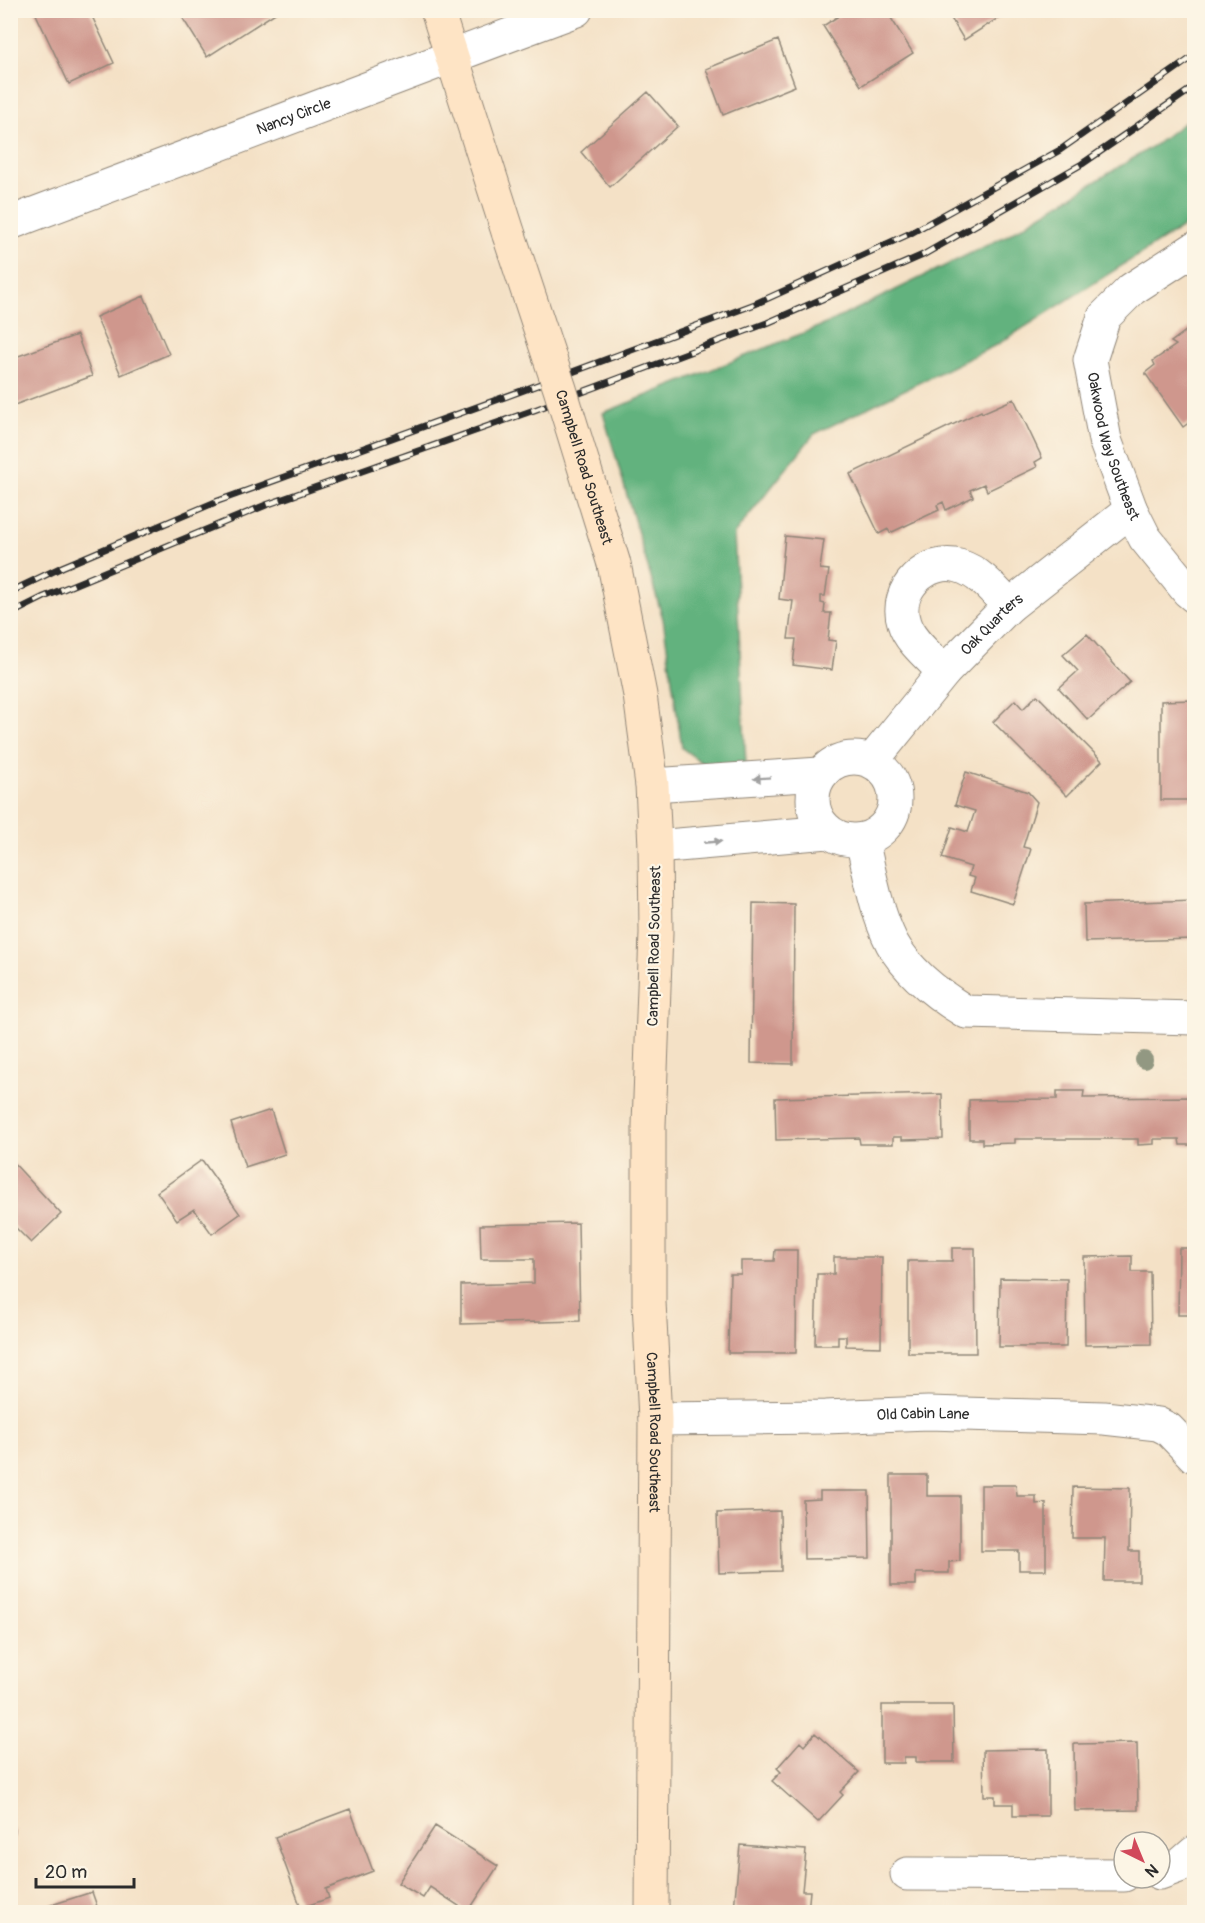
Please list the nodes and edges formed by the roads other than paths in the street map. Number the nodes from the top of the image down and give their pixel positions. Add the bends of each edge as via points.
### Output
1 (437, 10) edge
2 (576, 10) edge
3 (452, 57) junction
4 (10, 223) edge
5 (1194, 249) edge
6 (1131, 510) junction
7 (1194, 596) edge
8 (1009, 606) junction
9 (944, 672) junction
10 (872, 761) junction
11 (820, 774) junction
12 (652, 785) junction
13 (828, 832) junction
14 (862, 840) junction
15 (655, 847) junction
16 (1194, 1018) edge
17 (655, 1419) junction
18 (1191, 1445) edge
19 (1193, 1856) edge
20 (1172, 1869) edge
21 (907, 1874) dead end
22 (1112, 1875) edge
23 (652, 1912) edge

1 - 3 street, Campbell Road Southeast
2 - 3 street, Nancy Circle
3 - 4 street, Nancy Circle
3 - 12 street, Campbell Road Southeast, bridge via 614,564 640,695
5 - 6 street, Oakwood Way Southeast via 1132,289 1104,317 1090,360 1105,440
6 - 7 street, Oakwood Way Southeast via 1145,538
6 - 8 street, Oak Quarters
8 - 9 street, Oak Quarters
8 - 9 street via 981,578 960,566 944,563 916,579 904,592 904,625
9 - 10 street, Oak Quarters
10 - 11 street via 844,758
10 - 14 street via 884,770 896,797 887,825
11 -> 12 street
11 - 13 street via 814,784 813,809
12 - 15 street, Campbell Road Southeast
13 - 14 street via 836,837
15 -> 13 street
14 - 16 street via 892,943 911,969 966,1012
15 - 17 street, Campbell Road Southeast via 648,1302
17 - 18 street, Old Cabin Lane via 928,1413 1104,1418 1158,1424
17 - 23 street, Campbell Road Southeast
19 - 20 street
21 - 22 street

